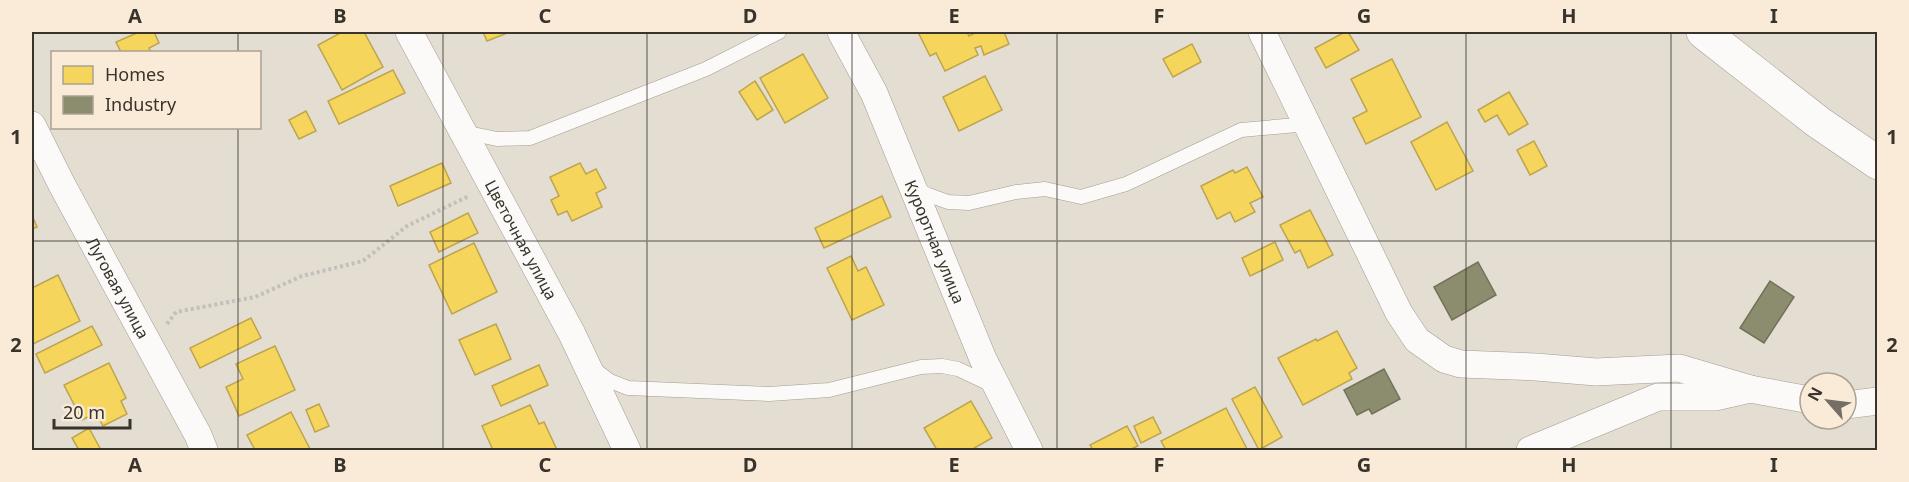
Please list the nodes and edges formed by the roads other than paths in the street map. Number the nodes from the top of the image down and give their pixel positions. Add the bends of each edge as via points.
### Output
1 (409, 32) edge
2 (779, 32) edge
3 (841, 32) edge
4 (1262, 32) edge
5 (1703, 32) edge
6 (459, 124) junction
7 (1308, 124) junction
8 (32, 125) edge
9 (1878, 163) edge
10 (911, 184) junction
11 (572, 334) junction
12 (998, 389) junction
13 (1750, 389) junction
14 (1798, 398) edge
15 (1878, 401) edge
16 (1858, 404) edge
17 (204, 450) edge
18 (627, 450) edge
19 (1029, 450) edge
20 (1530, 450) edge

1 - 6 street, Цветочная улица
2 - 6 lane via 706,69 530,138 497,140 473,134
3 - 10 street, Курортная улица via 874,93
4 - 7 street
5 - 9 main road via 1818,122
6 - 11 street, Цветочная улица
7 - 10 lane via 1241,130 1126,184 1081,197 1045,189 969,203 948,202
7 - 13 street via 1399,314 1417,340 1444,359 1461,364 1596,372 1679,368
8 - 17 street, Луговая улица
10 - 12 street, Курортная улица
11 - 12 lane via 594,370 628,388 769,394 829,390 921,367 942,366 958,369
11 - 18 street, Цветочная улица
12 - 19 street, Курортная улица
13 - 14 street
13 - 20 street via 1715,397 1658,398
15 - 16 street

